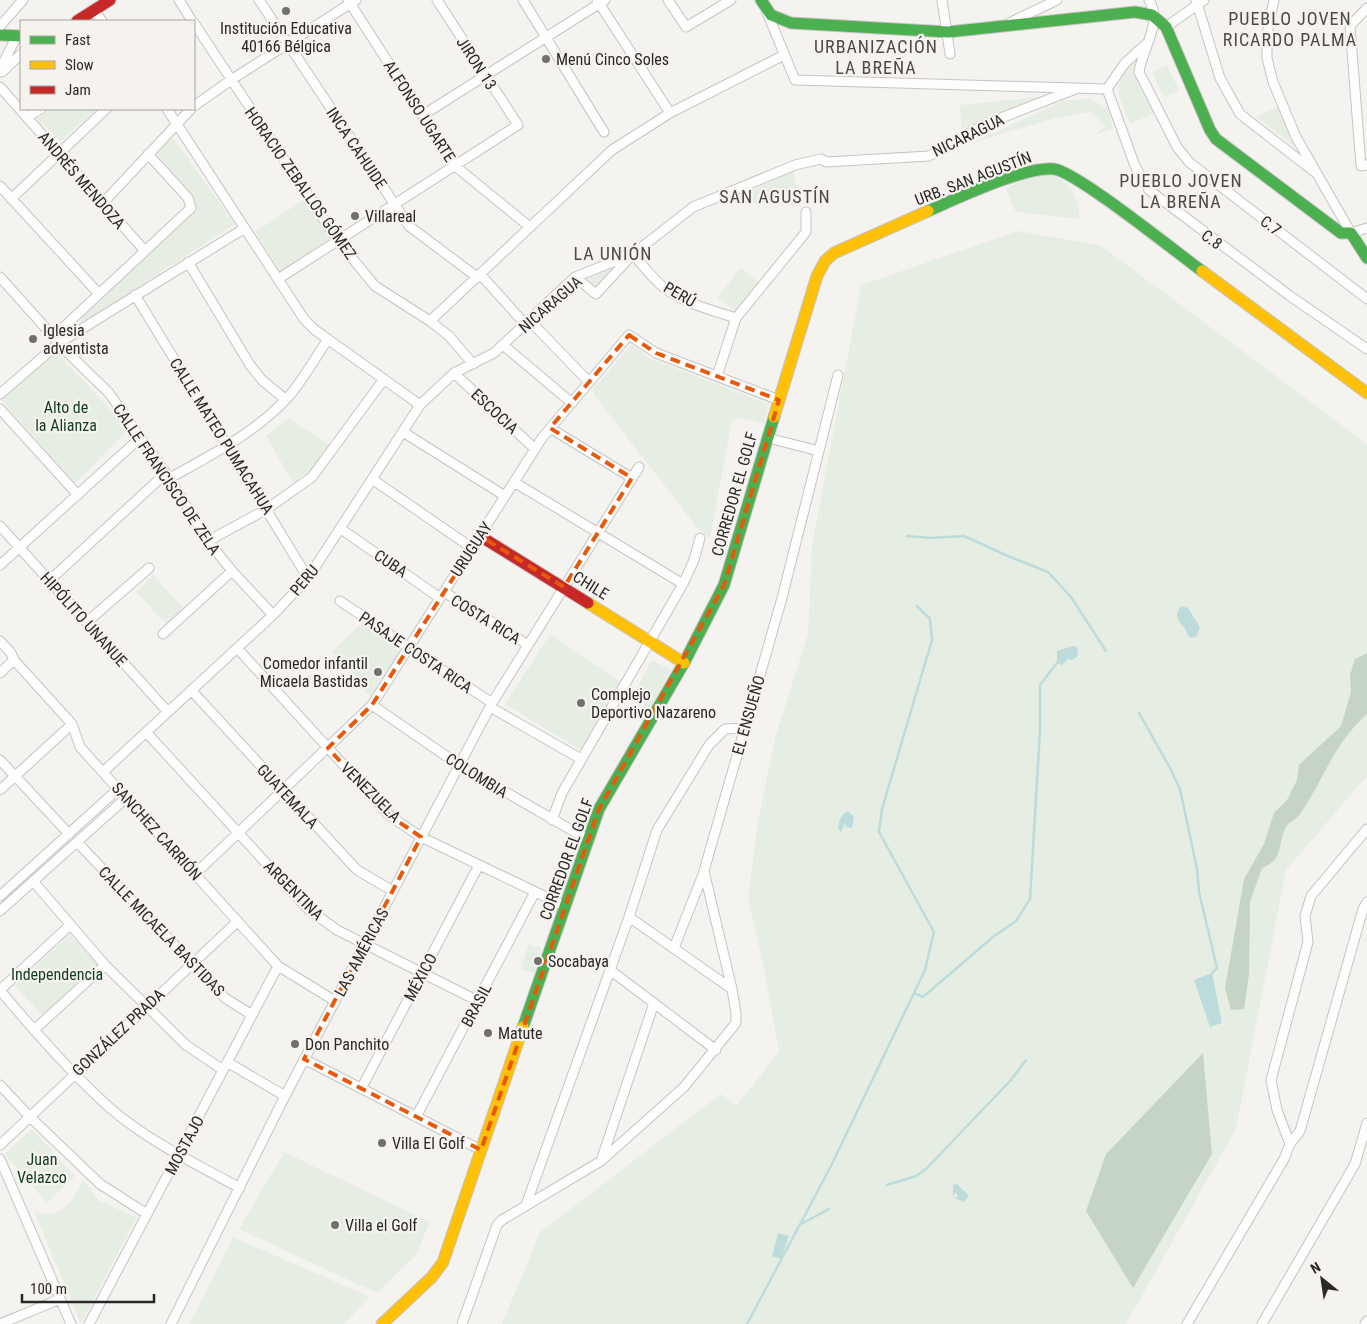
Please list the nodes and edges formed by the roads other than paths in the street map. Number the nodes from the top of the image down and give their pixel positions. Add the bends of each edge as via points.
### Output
1 (23, 0) edge
2 (110, 0) edge
3 (179, 0) edge
4 (259, 0) edge
5 (437, 0) edge
6 (523, 0) edge
7 (668, 0) edge
8 (731, 0) edge
9 (942, 0) edge
10 (1057, 0) edge
11 (1149, 0) edge
12 (1274, 0) edge
13 (352, 1) edge
14 (600, 1) edge
15 (1199, 1) edge
16 (763, 5) edge
17 (1367, 8) edge
18 (94, 10) junction
19 (1152, 15) junction
20 (79, 20) edge
21 (101, 20) edge
22 (191, 20) edge
23 (0, 26) edge
24 (1004, 26) junction
25 (195, 27) edge
26 (1166, 27) junction
27 (948, 32) junction
28 (0, 35) edge
29 (19, 36) edge
30 (546, 37) junction
31 (1150, 40) junction
32 (288, 44) junction
33 (950, 54) dead end
34 (20, 55) edge
35 (784, 55) junction
36 (0, 69) edge
37 (0, 74) edge
38 (486, 75) junction
39 (231, 80) junction
40 (0, 87) edge
41 (1078, 88) junction
42 (1107, 89) junction
43 (195, 105) edge
44 (20, 109) edge
45 (21, 110) edge
46 (39, 110) edge
47 (105, 110) edge
48 (168, 110) edge
49 (189, 110) edge
50 (670, 113) junction
51 (423, 115) junction
52 (27, 117) junction
53 (177, 123) junction
54 (604, 132) dead end
55 (58, 154) junction
56 (148, 154) junction
57 (1364, 165) edge
58 (455, 166) junction
59 (1320, 176) junction
60 (0, 186) edge
61 (11, 200) junction
62 (102, 204) junction
63 (395, 204) junction
64 (806, 212) dead end
65 (530, 227) junction
66 (245, 228) junction
67 (1367, 228) edge
68 (1351, 233) junction
69 (338, 241) junction
70 (145, 251) junction
71 (633, 254) junction
72 (1367, 258) edge
73 (188, 262) junction
74 (478, 276) junction
75 (0, 277) edge
76 (575, 277) junction
77 (278, 280) junction
78 (100, 294) junction
79 (135, 295) junction
80 (1367, 299) edge
81 (736, 318) junction
82 (430, 321) junction
83 (527, 322) junction
84 (328, 339) junction
85 (56, 340) junction
86 (503, 345) junction
87 (1367, 350) edge
88 (473, 364) junction
89 (454, 373) junction
90 (838, 374) dead end
91 (717, 376) junction
92 (384, 379) junction
93 (589, 382) junction
94 (1367, 393) edge
95 (0, 394) edge
96 (286, 400) junction
97 (778, 400) junction
98 (572, 403) junction
99 (420, 405) junction
100 (0, 409) edge
101 (550, 428) junction
102 (403, 432) junction
103 (142, 437) junction
104 (768, 438) junction
105 (227, 445) junction
106 (535, 449) junction
107 (819, 451) junction
108 (639, 467) dead end
109 (168, 476) junction
110 (632, 478) junction
111 (372, 479) junction
112 (514, 482) junction
113 (78, 495) junction
114 (505, 496) junction
115 (267, 509) junction
116 (0, 526) edge
117 (341, 529) junction
118 (598, 532) junction
119 (480, 536) junction
120 (700, 538) dead end
121 (208, 541) junction
122 (20, 547) junction
123 (472, 548) junction
124 (0, 565) edge
125 (150, 568) dead end
126 (232, 571) junction
127 (308, 578) junction
128 (50, 580) junction
129 (683, 584) junction
130 (564, 587) junction
131 (442, 595) junction
132 (340, 602) dead end
133 (274, 615) junction
134 (87, 622) junction
135 (163, 634) dead end
136 (649, 641) junction
137 (0, 642) edge
138 (528, 646) junction
139 (237, 648) junction
140 (409, 648) junction
141 (14, 660) junction
142 (684, 663) junction
143 (0, 673) edge
144 (191, 690) junction
145 (372, 705) junction
146 (491, 705) junction
147 (168, 712) junction
148 (72, 724) junction
149 (745, 728) junction
150 (146, 732) junction
151 (328, 748) junction
152 (580, 759) junction
153 (0, 760) edge
154 (459, 765) junction
155 (103, 772) junction
156 (15, 776) junction
157 (118, 789) junction
158 (0, 790) edge
159 (283, 790) junction
160 (126, 798) junction
161 (552, 820) junction
162 (1367, 830) edge
163 (238, 833) junction
164 (69, 834) junction
165 (421, 837) junction
166 (587, 839) junction
167 (77, 842) junction
168 (479, 865) junction
169 (704, 871) junction
170 (195, 874) junction
171 (33, 881) junction
172 (393, 890) junction
173 (535, 892) junction
174 (0, 896) edge
175 (1367, 902) edge
176 (565, 906) junction
177 (0, 911) edge
178 (629, 917) junction
179 (238, 921) junction
180 (69, 926) junction
181 (365, 944) junction
182 (674, 948) junction
183 (192, 963) junction
184 (105, 964) junction
185 (278, 966) junction
186 (610, 970) junction
187 (422, 973) junction
188 (732, 989) junction
189 (0, 990) edge
190 (335, 1001) junction
191 (478, 1001) junction
192 (654, 1003) junction
193 (147, 1006) junction
194 (252, 1015) junction
195 (34, 1030) junction
196 (716, 1050) junction
197 (304, 1059) junction
198 (225, 1066) junction
199 (75, 1073) junction
200 (0, 1085) edge
201 (361, 1089) junction
202 (285, 1096) junction
203 (29, 1116) junction
204 (416, 1117) junction
205 (1367, 1123) edge
206 (1290, 1144) junction
207 (0, 1145) edge
208 (481, 1150) junction
209 (179, 1154) junction
210 (0, 1159) edge
211 (600, 1161) junction
212 (240, 1188) junction
213 (526, 1205) junction
214 (147, 1214) junction
215 (60, 1299) junction
216 (1367, 1321) edge
217 (0, 1324) edge
218 (71, 1324) edge
219 (90, 1324) edge
220 (171, 1324) edge
221 (382, 1324) edge
222 (462, 1324) edge
223 (1187, 1324) edge
224 (1262, 1324) edge
225 (1365, 1324) edge

1 - 23 street
2 - 18 street
3 - 22 street, HORACIO ZEBALLOS GÓMEZ
4 - 32 street, INCA CAHUIDE
5 - 38 street, JIRON 13
6 - 30 street
7 - 8 street via 686,27
9 - 27 street
10 - 24 street
11 - 19 street, C.7
12 - 59 street via 1267,34 1267,58 1273,82 1296,137
13 - 32 street
13 - 51 street, ALFONSO UGARTE
14 - 30 street
14 - 50 street
15 - 26 street
15 - 59 street via 1220,78 1240,114
16 - 27 street via 776,18 791,23
16 - 35 street
17 - 57 street via 1350,26
18 - 20 street
18 - 21 street
19 - 24 street via 1135,12
19 - 26 street
19 - 31 street, C.7
24 - 27 street
25 - 39 street, HORACIO ZEBALLOS GÓMEZ
26 - 68 street via 1185,76 1216,139 1335,228
27 - 33 street
28 - 29 street
29 - 36 street
30 - 38 street
30 - 54 street
31 - 42 street via 1124,63
31 - 80 street, C.7 via 1139,72 1184,157
32 - 39 street
32 - 63 street, INCA CAHUIDE
34 - 37 street
35 - 41 street via 795,80
35 - 50 street
38 - 51 street
38 - 58 street, JIRON 13 via 518,125
39 - 43 street
39 - 69 street, HORACIO ZEBALLOS GÓMEZ
40 - 44 street, ANDRÉS MENDOZA
41 - 42 street
41 - 71 street, NICARAGUA via 988,123 929,156 826,162 821,159 795,165 693,207
42 - 87 street, C.8 via 1135,166 1149,190
45 - 52 street, ANDRÉS MENDOZA
46 - 52 street
47 - 55 street
48 - 53 street
49 - 53 street
50 - 65 street via 612,150
51 - 58 street, ALFONSO UGARTE
52 - 55 street, ANDRÉS MENDOZA
53 - 56 street
53 - 66 street
55 - 61 street
55 - 62 street, ANDRÉS MENDOZA
56 - 62 street
56 - 70 street via 188,198 191,208
58 - 63 street
58 - 65 street, ALFONSO UGARTE
59 - 68 street
60 - 61 street
61 - 78 street
62 - 70 street, ANDRÉS MENDOZA
63 - 69 street
63 - 74 street, INCA CAHUIDE via 409,226
64 - 81 street via 806,232
65 - 74 street
66 - 73 street
66 - 77 street
67 - 68 street
68 - 72 street
69 - 77 street
69 - 82 street, HORACIO ZEBALLOS GÓMEZ via 375,286
70 - 78 street
71 - 76 street, NICARAGUA
71 - 76 street via 596,294
71 - 81 street, PERÚ via 668,290 688,302
73 - 79 street
73 - 96 street via 250,365
74 - 82 street
74 - 83 street, INCA CAHUIDE
75 - 85 street, CALLE FRANCISCO DE ZELA
76 - 83 street, NICARAGUA
77 - 84 street via 304,319
78 - 85 street
79 - 85 street
79 - 105 street, CALLE MATEO PUMACAHUA
81 - 91 street
82 - 88 street, HORACIO ZEBALLOS GÓMEZ
83 - 86 street, NICARAGUA
83 - 93 street, INCA CAHUIDE
84 - 92 street
84 - 96 street
85 - 95 street
85 - 103 street, CALLE FRANCISCO DE ZELA via 109,393
86 - 88 street, NICARAGUA
86 - 98 street
88 - 89 street, PERU
89 - 99 street, PERU
89 - 106 street, ESCOCIA
90 - 107 street, EL ENSUEÑO
91 - 93 street, URUGUAY via 656,353 629,335
91 - 97 street, URUGUAY
92 - 99 street
92 - 115 street via 312,477
93 - 98 street, URUGUAY
94 - 97 street, URB. SAN AGUSTÍN via 1090,189 1054,169 1040,169 975,192 834,253 817,276
96 - 105 street via 268,417
97 - 104 street, CORREDOR EL GOLF
98 - 101 street, URUGUAY
99 - 102 street, PERU
100 - 113 street
101 - 106 street, URUGUAY
101 - 110 street
102 - 111 street, PERU
102 - 114 street
103 - 109 street, CALLE FRANCISCO DE ZELA
103 - 113 street
104 - 107 street
104 - 142 street, CORREDOR EL GOLF via 724,585
105 - 109 street
105 - 115 street, CALLE MATEO PUMACAHUA
106 - 112 street, URUGUAY
107 - 149 street, EL ENSUEÑO
108 - 110 street, LAS AMÉRICAS
109 - 121 street, CALLE FRANCISCO DE ZELA
109 - 128 street
110 - 118 street, LAS AMÉRICAS
111 - 117 street, PERU
111 - 123 street
112 - 114 street, URUGUAY
112 - 118 street
113 - 122 street
114 - 119 street, URUGUAY
115 - 121 street
115 - 127 street, CALLE MATEO PUMACAHUA
116 - 122 street, HIPÓLITO UNANUE
117 - 127 street, PERU
117 - 131 street, CUBA
118 - 129 street
118 - 130 street, LAS AMÉRICAS
119 - 123 street, URUGUAY
119 - 130 street, CHILE
120 - 129 street
121 - 126 street, CALLE FRANCISCO DE ZELA
122 - 124 street
122 - 128 street, HIPÓLITO UNANUE
123 - 131 street, URUGUAY
125 - 134 street
126 - 133 street, CALLE FRANCISCO DE ZELA
126 - 135 street
127 - 133 street, PERU
128 - 134 street, HIPÓLITO UNANUE
129 - 136 street
130 - 136 street, CHILE
130 - 138 street, LAS AMÉRICAS
131 - 138 street, COSTA RICA
131 - 140 street, URUGUAY
132 - 140 street, PASAJE COSTA RICA
133 - 139 street, PERU
134 - 147 street, HIPÓLITO UNANUE
136 - 142 street, CHILE
136 - 152 street
137 - 141 street, SANCHEZ CARRIÓN
138 - 146 street, LAS AMÉRICAS
139 - 144 street, PERU
139 - 151 street, VENEZUELA
140 - 145 street, URUGUAY
140 - 146 street, PASAJE COSTA RICA
141 - 143 street
141 - 148 street, SANCHEZ CARRIÓN
142 - 166 street, CORREDOR EL GOLF via 600,809
144 - 147 street, PERU
144 - 159 street, GUATEMALA
145 - 151 street, URUGUAY
145 - 154 street, COLOMBIA
146 - 152 street, PASAJE COSTA RICA
146 - 154 street, LAS AMÉRICAS
147 - 150 street, PERU
148 - 155 street, SANCHEZ CARRIÓN via 80,747
148 - 156 street
149 - 169 street, EL ENSUEÑO
149 - 178 street via 725,730 709,745 657,830
150 - 155 street, PERU
150 - 163 street, ARGENTINA
151 - 159 street, URUGUAY
151 - 165 street, VENEZUELA via 390,816
152 - 161 street
153 - 156 street
154 - 161 street, COLOMBIA
154 - 165 street, LAS AMÉRICAS
155 - 157 street, SANCHEZ CARRIÓN
156 - 158 street
156 - 164 street
157 - 160 street, SANCHEZ CARRIÓN
157 - 164 street
159 - 163 street, URUGUAY
159 - 172 street, GUATEMALA via 357,870
160 - 167 street
160 - 170 street, SANCHEZ CARRIÓN
161 - 166 street, COLOMBIA
162 - 206 street via 1311,896 1305,916 1308,942 1271,1080 1277,1110
163 - 170 street, URUGUAY
163 - 181 street, ARGENTINA via 308,909
164 - 174 street
165 - 168 street, VENEZUELA
165 - 172 street, LAS AMÉRICAS
166 - 176 street, CORREDOR EL GOLF
167 - 171 street
167 - 183 street, CALLE MICAELA BASTIDAS
168 - 173 street, VENEZUELA
168 - 187 street, MÉXICO
169 - 182 street
169 - 188 street, EL ENSUEÑO
170 - 179 street, SANCHEZ CARRIÓN
171 - 177 street
171 - 180 street
172 - 181 street, LAS AMÉRICAS
173 - 176 street, VENEZUELA
173 - 191 street, BRASIL
175 - 206 street via 1362,908 1300,1131
176 - 208 street, CORREDOR EL GOLF
178 - 182 street
178 - 186 street
179 - 183 street, GONZÁLEZ PRADA
179 - 185 street, SANCHEZ CARRIÓN
180 - 184 street
180 - 189 street
181 - 187 street, ARGENTINA
181 - 190 street, LAS AMÉRICAS
182 - 188 street
183 - 193 street, GONZÁLEZ PRADA
183 - 194 street, CALLE MICAELA BASTIDAS via 225,998
184 - 193 street
184 - 195 street
185 - 190 street, SANCHEZ CARRIÓN
185 - 194 street, MOSTAJO
186 - 192 street
186 - 213 street
187 - 191 street, ARGENTINA
187 - 201 street, MÉXICO
188 - 196 street, EL ENSUEÑO via 736,1023
189 - 195 street
190 - 197 street, LAS AMÉRICAS
191 - 204 street, BRASIL
192 - 196 street
192 - 211 street
193 - 198 street via 186,1046
193 - 199 street, GONZÁLEZ PRADA
194 - 198 street, MOSTAJO
195 - 199 street
196 - 211 street, EL ENSUEÑO via 684,1087
197 - 201 street
197 - 202 street, LAS AMÉRICAS
198 - 202 street
198 - 209 street, MOSTAJO
199 - 203 street, GONZÁLEZ PRADA
199 - 209 street via 110,1108
200 - 203 street
201 - 204 street
202 - 212 street, LAS AMÉRICAS
203 - 207 street, GONZÁLEZ PRADA
203 - 214 street via 100,1184
204 - 208 street
205 - 224 street via 1355,1164
206 - 223 street
208 - 221 street, CORREDOR EL GOLF via 443,1262 432,1277
209 - 212 street
209 - 214 street, MOSTAJO
210 - 215 street
211 - 213 street, EL ENSUEÑO
212 - 220 street, LAS AMÉRICAS
213 - 222 street, EL ENSUEÑO via 497,1225
214 - 219 street, MOSTAJO
215 - 217 street
215 - 218 street
216 - 225 street

